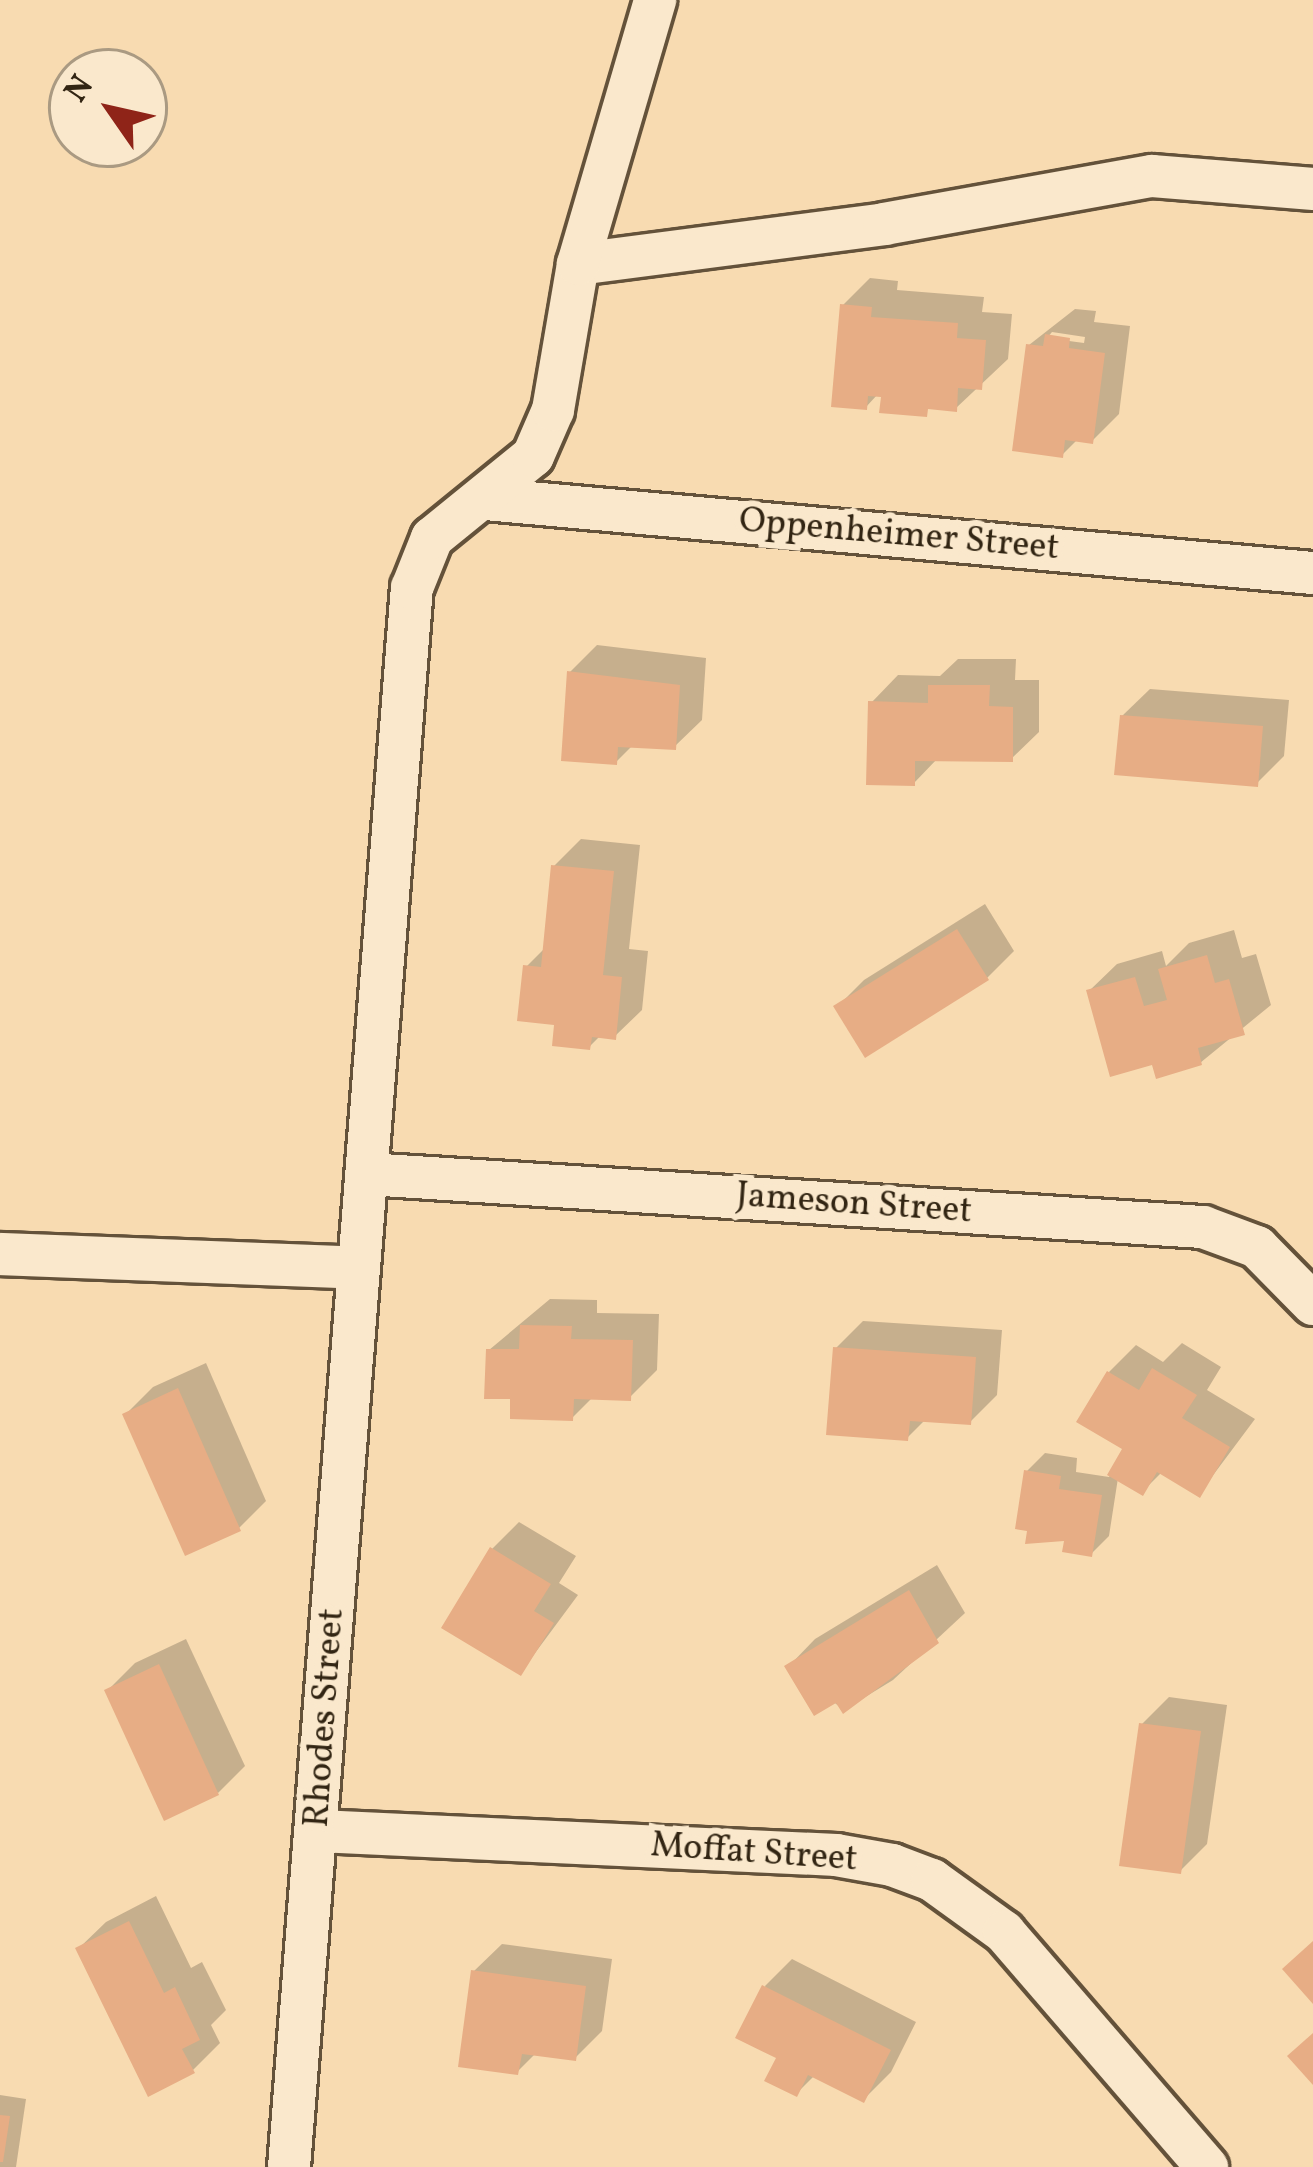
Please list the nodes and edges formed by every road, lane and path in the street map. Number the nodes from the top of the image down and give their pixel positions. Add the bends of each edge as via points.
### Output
1 (656, 0) edge
2 (1313, 189) edge
3 (578, 264) junction
4 (485, 499) junction
5 (1313, 573) edge
6 (368, 1174) junction
7 (0, 1254) edge
8 (358, 1268) junction
9 (1313, 1304) edge
10 (318, 1831) junction
11 (289, 2167) edge
12 (1207, 2167) edge

1 - 3 street, Rhodes Street
2 - 3 street via 1152,176 884,224
3 - 4 street, Rhodes Street via 553,410 533,456
4 - 5 street, Oppenheimer Street
4 - 6 street, Rhodes Street via 432,538 412,588
6 - 8 street, Rhodes Street
6 - 9 street, Jameson Street via 1203,1227 1257,1247
7 - 8 street
8 - 10 street, Rhodes Street
10 - 11 street, Rhodes Street
10 - 12 street, Moffat Street via 836,1855 892,1865 950,1891 1004,1932

